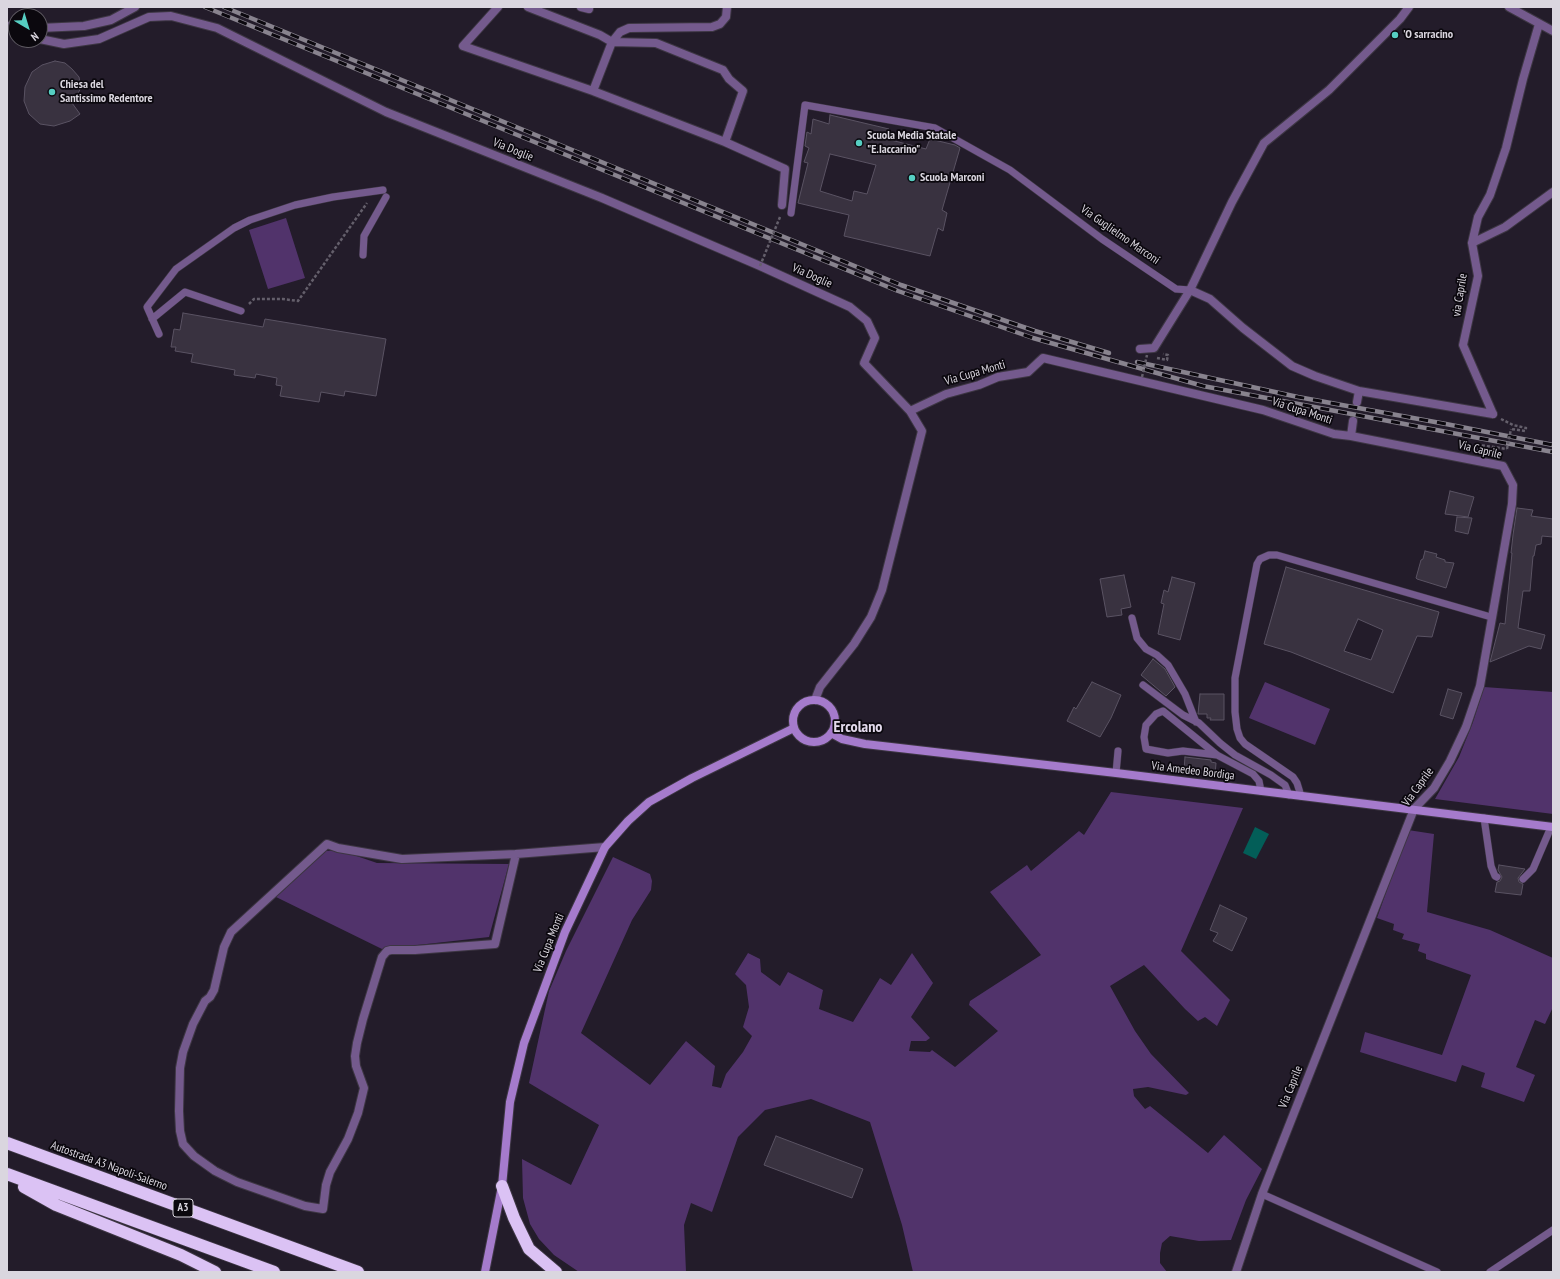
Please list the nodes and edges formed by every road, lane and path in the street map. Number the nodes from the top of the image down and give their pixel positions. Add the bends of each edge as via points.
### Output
1 (135, 7) edge
2 (498, 7) edge
3 (528, 7) edge
4 (581, 7) edge
5 (589, 7) edge
6 (727, 7) edge
7 (1409, 7) edge
8 (1508, 7) edge
9 (1539, 24) junction
10 (48, 28) edge
11 (1553, 31) edge
12 (48, 41) edge
13 (612, 42) junction
14 (593, 91) junction
15 (725, 142) junction
16 (1553, 192) edge
17 (782, 205) dead end
18 (361, 212) dead end
19 (791, 213) dead end
20 (780, 217) dead end
21 (1472, 243) junction
22 (363, 255) dead end
23 (760, 266) junction
24 (1190, 290) junction
25 (254, 299) dead end
26 (241, 311) dead end
27 (152, 319) junction
28 (158, 334) dead end
29 (1140, 349) dead end
30 (1147, 355) dead end
31 (1168, 355) dead end
32 (1167, 360) dead end
33 (1142, 377) dead end
34 (1359, 391) junction
35 (1357, 402) tunnel mouth
36 (910, 410) junction
37 (1353, 421) tunnel mouth
38 (1512, 427) dead end
39 (1351, 436) junction
40 (1479, 445) dead end
41 (1491, 617) junction
42 (1132, 618) dead end
43 (1143, 685) dead end
44 (815, 700) junction
45 (1196, 722) junction
46 (794, 728) junction
47 (831, 733) junction
48 (1118, 751) dead end
49 (1217, 755) junction
50 (1116, 773) junction
51 (1261, 791) junction
52 (1289, 795) junction
53 (1301, 796) junction
54 (1414, 809) junction
55 (1484, 818) junction
56 (1552, 827) edge
57 (605, 847) junction
58 (516, 854) junction
59 (1497, 877) dead end
60 (1523, 879) dead end
61 (7, 1143) edge
62 (7, 1176) edge
63 (502, 1186) junction
64 (1262, 1194) junction
65 (1553, 1230) edge
66 (215, 1272) edge
67 (274, 1272) edge
68 (358, 1272) edge
69 (486, 1272) edge
70 (556, 1272) edge
71 (1236, 1272) edge
72 (1437, 1272) edge
73 (1490, 1272) edge

1 - 10 street via 111,20 84,26
2 - 14 street via 463,46
3 - 13 street
4 - 5 street
6 - 13 street via 726,17 720,24 712,27 629,28 620,32
7 - 24 street via 1329,90 1264,143 1232,202
8 - 9 street
9 - 11 street
9 - 21 street, via Caprile via 1506,148 1490,195 1478,217
12 - 23 street, Via Doglie via 64,44 99,39 149,17 171,16 217,28 386,112 602,198
13 - 14 street
13 - 15 street via 656,43 723,70 743,91
14 - 15 street
15 - 17 street via 785,169
16 - 21 street via 1505,227
18 - 25 path via 298,301
19 - 24 lane, Via Guglielmo Marconi via 805,105 935,128 1010,170 1102,239 1176,289
20 - 23 path, bridge
21 - 34 street, via Caprile via 1478,276 1463,345 1493,414
22 - 27 lane via 364,236 385,194 333,197 295,205 234,228 176,269 147,307
23 - 36 street, Via Doglie via 850,307 867,321 875,338 864,362
24 - 29 street via 1154,348
24 - 34 street, via Caprile via 1210,299 1292,366
26 - 27 lane via 185,292
27 - 28 lane
30 - 33 path, bridge
31 - 32 path
34 - 35 street
36 - 39 street, Via Cupa Monti via 946,394 998,377 1028,372 1043,358 1263,410 1334,434
36 - 44 street via 922,431 882,590 871,617 854,644 820,687
37 - 39 street
38 - 40 path, bridge via 1506,449
39 - 41 street, Via Caprile via 1503,466 1513,485 1512,504
41 - 53 lane via 1277,555 1260,559 1235,678 1237,729 1245,744 1293,777
41 - 54 street, Via Caprile via 1480,686 1466,727 1434,788
42 - 45 lane via 1137,638 1146,649 1168,665 1185,694
43 - 45 lane
44 - 46 street via 799,706 794,713
44 - 47 street via 830,707 834,714 835,722
45 - 52 lane via 1235,755 1271,774 1285,785
46 - 47 street via 798,736 813,743 821,742
46 - 57 street, Via Cupa Monti via 649,802
47 - 50 street, Via Amedeo Bordiga via 842,739 865,744
48 - 50 lane
49 - 49 lane via 1163,711 1156,714 1146,725 1146,749 1168,753 1182,751
49 - 51 lane via 1252,774 1259,781
50 - 51 street, Via Amedeo Bordiga
51 - 52 street, Via Amedeo Bordiga
52 - 53 street, Via Amedeo Bordiga
53 - 54 street, Via Amedeo Bordiga
54 - 55 street, Via Amedeo Bordiga
54 - 64 street, Via Caprile
55 - 56 street, Via Amedeo Bordiga
55 - 59 lane via 1491,866
56 - 60 lane via 1533,869
57 - 58 street
57 - 63 street, Via Cupa Monti via 565,932 524,1043 510,1102
58 - 58 street via 402,859 327,844 231,932 224,947 214,990 193,1024 183,1052 179,1110 182,1144 215,1171 237,1182 305,1206 323,1209 330,1172 348,1139 364,1088 355,1056 363,1019 382,957 391,950 495,944
61 - 68 highway, Autostrada A3 Napoli-Salerno / A3
62 - 66 highway via 56,1205 181,1255
62 - 67 highway, A3
63 - 69 street, Via Cupa Monti
63 - 70 highway via 529,1249
64 - 71 street, Via Caprile
64 - 72 lane
65 - 73 lane

